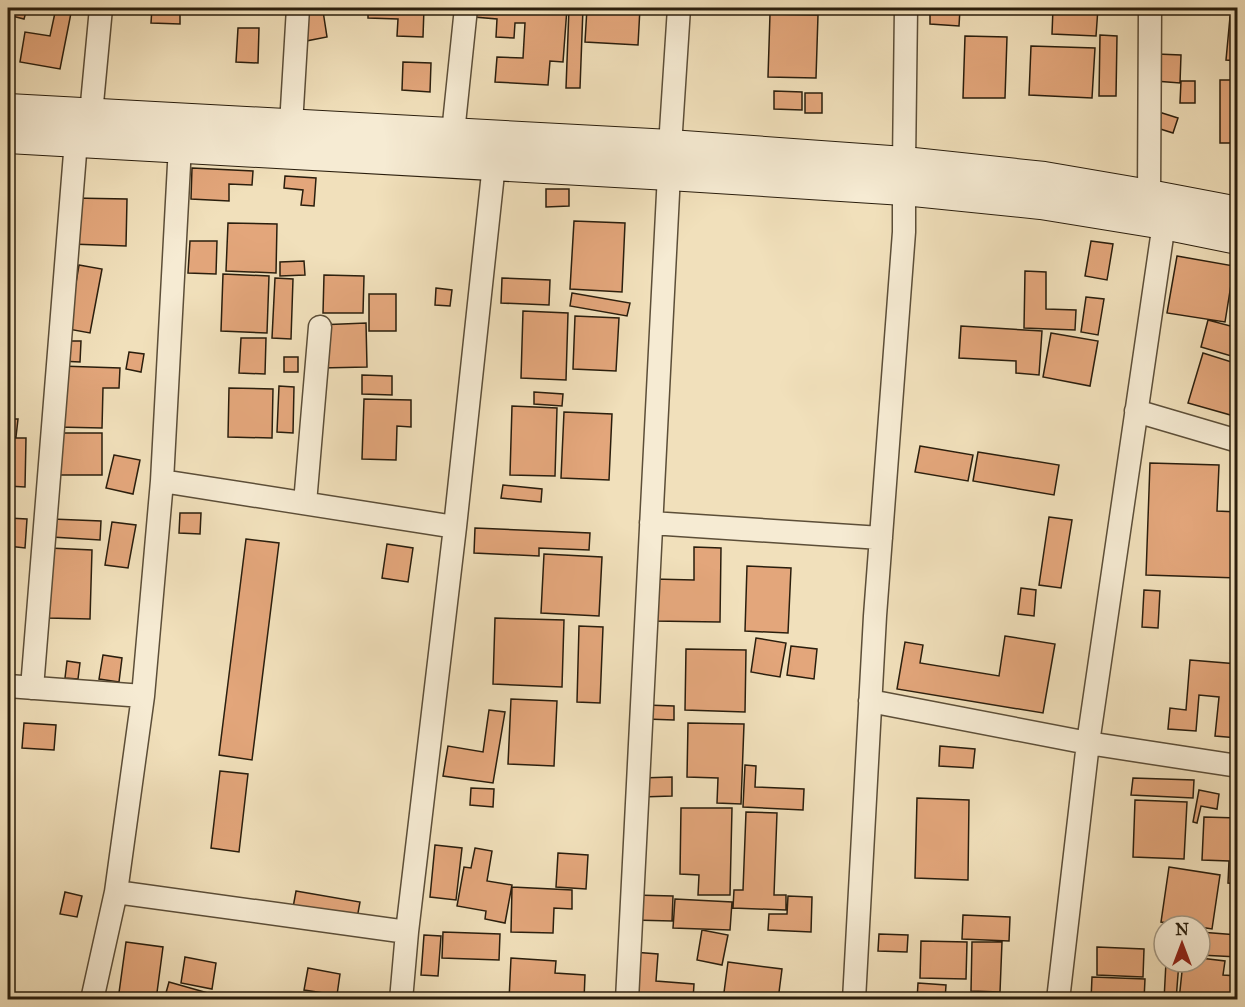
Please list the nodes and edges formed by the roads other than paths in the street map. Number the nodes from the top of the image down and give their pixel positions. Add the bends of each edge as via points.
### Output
1 (101, 8) edge
2 (298, 8) edge
3 (466, 8) edge
4 (679, 8) edge
5 (906, 8) edge
6 (1150, 8) edge
7 (8, 110) edge
8 (291, 125) junction
9 (84, 127) junction
10 (453, 134) junction
11 (8, 137) edge
12 (180, 146) junction
13 (669, 160) junction
14 (494, 164) junction
15 (904, 176) junction
16 (1149, 196) junction
17 (1238, 213) edge
18 (1164, 224) junction
19 (1238, 238) edge
20 (320, 327) dead end
21 (1136, 411) junction
22 (1238, 441) edge
23 (162, 481) junction
24 (305, 503) junction
25 (651, 523) junction
26 (455, 527) junction
27 (881, 538) junction
28 (8, 686) edge
29 (32, 688) junction
30 (143, 696) junction
31 (870, 701) junction
32 (1088, 743) junction
33 (1238, 766) edge
34 (116, 892) junction
35 (407, 932) junction
36 (92, 999) edge
37 (401, 999) edge
38 (627, 999) edge
39 (854, 999) edge
40 (1058, 999) edge

1 - 9 street
2 - 8 street
3 - 10 street
4 - 13 street
5 - 15 street
6 - 16 street
7 - 9 main road
8 - 9 main road
8 - 10 main road
9 - 11 main road
9 - 12 main road
9 - 29 street
10 - 13 main road
12 - 14 main road
12 - 23 street
13 - 14 main road
13 - 15 main road
13 - 25 street
14 - 26 street
15 - 16 main road via 1044,178
15 - 18 main road
15 - 27 street via 904,232
16 - 17 main road
18 - 19 main road
18 - 21 street
20 - 24 street
21 - 22 street
21 - 32 street
23 - 24 street
23 - 30 street
24 - 26 street
25 - 27 street
25 - 38 street
26 - 35 street
27 - 31 street
28 - 29 street
29 - 30 street
30 - 34 street
31 - 32 street
31 - 39 street
32 - 33 street
32 - 40 street
34 - 35 street
34 - 36 street
35 - 37 street

